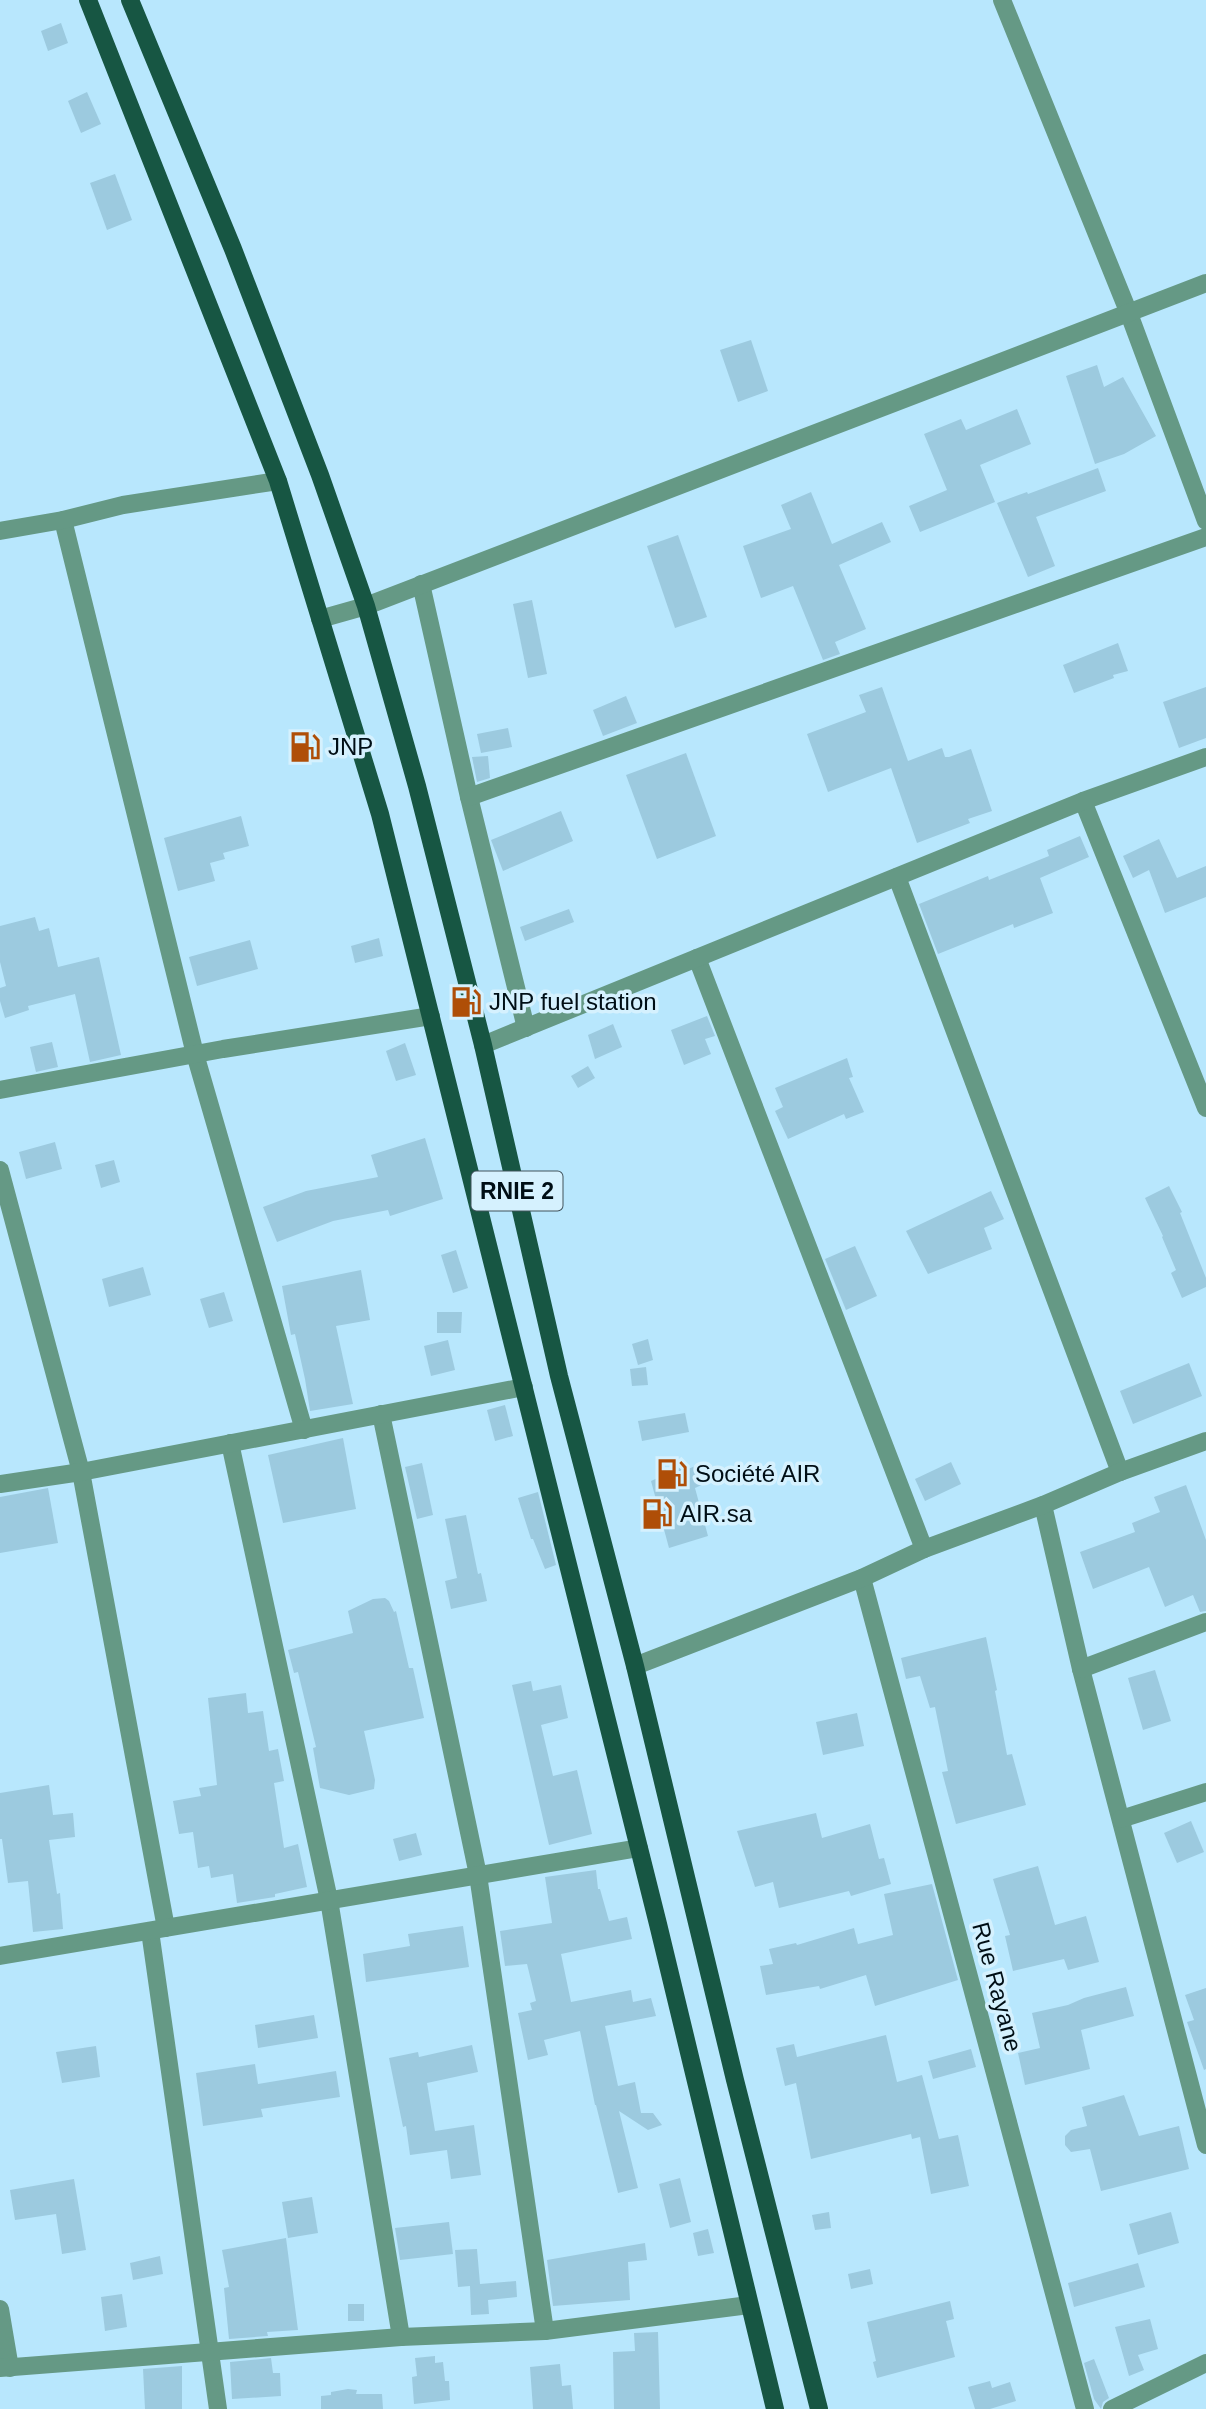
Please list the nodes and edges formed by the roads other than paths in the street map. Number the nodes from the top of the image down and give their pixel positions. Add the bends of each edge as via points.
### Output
1 (88, 0) edge
2 (130, 0) edge
3 (1002, 0) edge
4 (1206, 283) edge
5 (1128, 312) junction
6 (278, 481) junction
7 (63, 520) junction
8 (1206, 521) edge
9 (0, 531) edge
10 (1206, 537) edge
11 (421, 584) junction
12 (366, 606) junction
13 (320, 619) junction
14 (1206, 757) edge
15 (469, 797) junction
16 (1083, 801) junction
17 (897, 877) junction
18 (697, 958) junction
19 (431, 1016) junction
20 (526, 1028) junction
21 (483, 1045) junction
22 (195, 1054) junction
23 (0, 1090) edge
24 (1206, 1108) edge
25 (0, 1170) edge
26 (524, 1388) junction
27 (381, 1414) junction
28 (304, 1430) junction
29 (1206, 1441) edge
30 (230, 1443) junction
31 (80, 1472) junction
32 (1121, 1472) junction
33 (0, 1485) edge
34 (1043, 1505) junction
35 (924, 1549) junction
36 (862, 1578) junction
37 (1206, 1622) edge
38 (635, 1667) junction
39 (1081, 1668) junction
40 (1206, 1792) edge
41 (1121, 1819) junction
42 (639, 1848) junction
43 (478, 1875) junction
44 (328, 1900) junction
45 (158, 1930) junction
46 (0, 1956) edge
47 (1205, 2136) edge
48 (749, 2305) junction
49 (0, 2309) edge
50 (545, 2332) junction
51 (401, 2337) junction
52 (209, 2351) junction
53 (1206, 2363) edge
54 (5, 2368) edge
55 (218, 2409) edge
56 (775, 2409) edge
57 (819, 2409) edge
58 (1085, 2409) edge
59 (1112, 2409) edge

1 - 6 main road, RNIE 2
2 - 12 main road, RNIE 2 via 238,261
3 - 5 street
4 - 5 street
5 - 8 street
5 - 11 street
6 - 7 street via 123,505
6 - 13 main road, RNIE 2
7 - 9 street
7 - 22 street
10 - 15 street
11 - 12 street
11 - 15 street
12 - 13 street
12 - 21 main road, RNIE 2
13 - 19 main road, RNIE 2 via 380,814
14 - 16 street
15 - 20 street
16 - 17 street
16 - 24 street
17 - 18 street
17 - 32 street
18 - 20 street
18 - 35 street
19 - 22 street
19 - 26 main road, RNIE 2
20 - 21 street
21 - 38 main road, RNIE 2 via 559,1376
22 - 23 street
22 - 28 street
25 - 31 street
26 - 27 street
26 - 42 main road, RNIE 2
27 - 28 street
27 - 43 street
28 - 30 street
29 - 32 street
30 - 31 street
30 - 44 street
31 - 33 street
31 - 45 street
32 - 34 street
34 - 35 street
34 - 39 street
35 - 36 street
36 - 38 street
36 - 58 street, Rue Rayane
37 - 39 street
38 - 57 main road, RNIE 2
39 - 41 street
40 - 41 street
41 - 47 street
42 - 43 street
42 - 48 main road, RNIE 2
43 - 44 street
43 - 50 street
44 - 45 street
44 - 51 street
45 - 46 street
45 - 52 street
48 - 50 street
48 - 56 main road, RNIE 2
49 - 54 street
50 - 51 street
51 - 52 street
52 - 54 street
52 - 55 street
53 - 59 street

